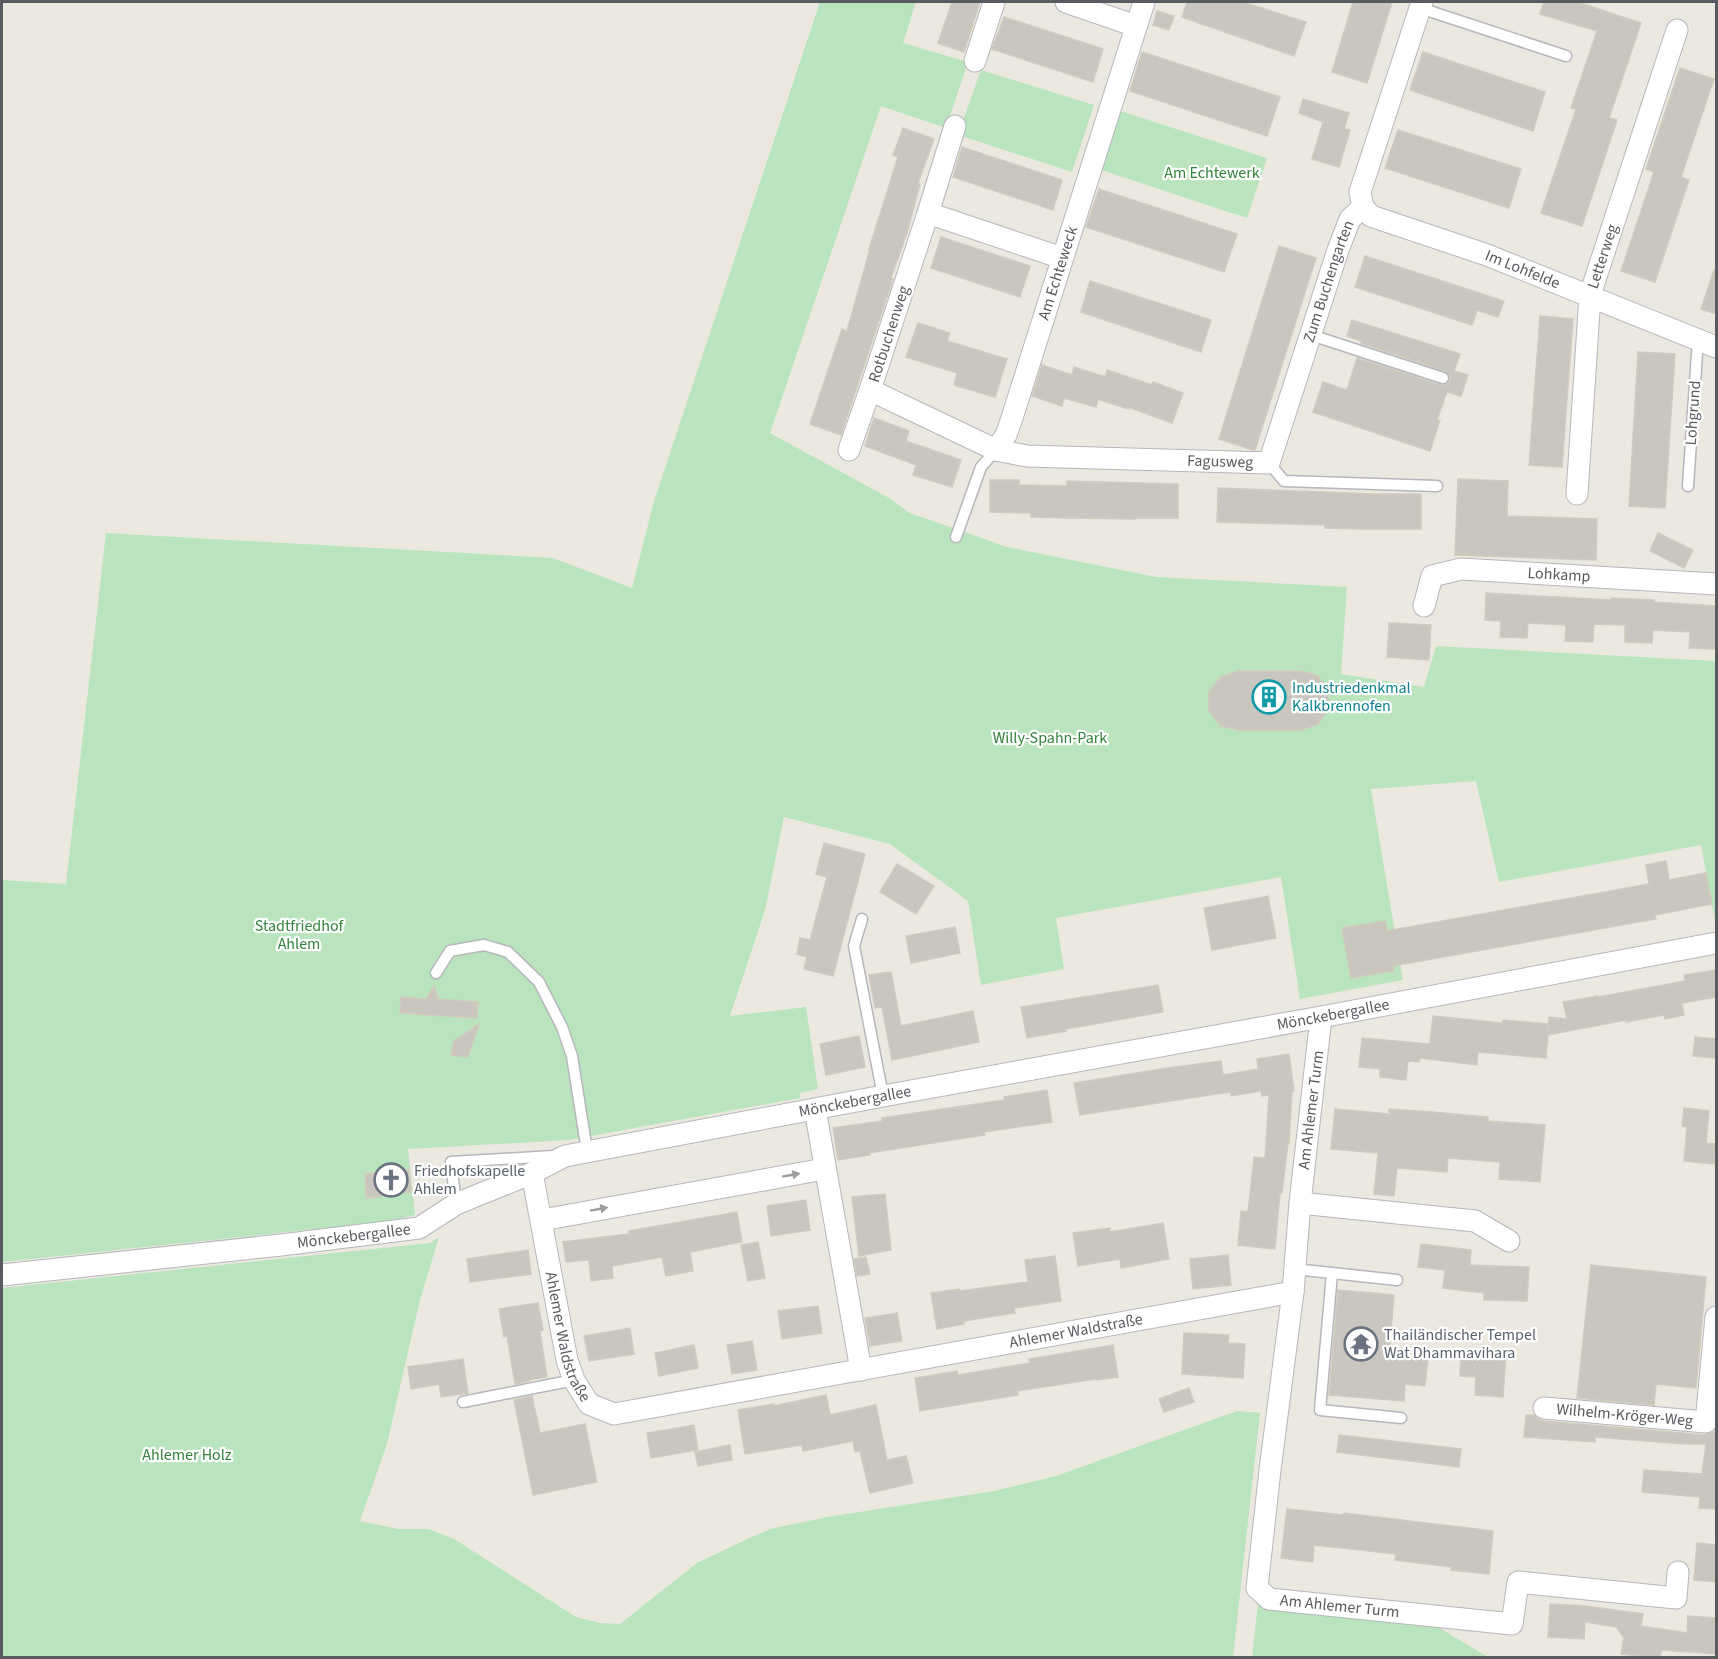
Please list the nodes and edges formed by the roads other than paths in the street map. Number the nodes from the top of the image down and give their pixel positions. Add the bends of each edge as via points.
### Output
1 (994, 2) edge
2 (1066, 2) edge
3 (1144, 2) edge
4 (1421, 5) edge
5 (1136, 26) junction
6 (1677, 30) dead end
7 (1566, 56) dead end
8 (975, 61) dead end
9 (955, 126) dead end
10 (1363, 207) junction
11 (928, 213) junction
12 (1062, 258) junction
13 (1590, 295) junction
14 (1311, 335) junction
15 (1707, 343) edge
16 (1443, 378) dead end
17 (870, 390) junction
18 (849, 450) dead end
19 (996, 450) junction
20 (1269, 463) junction
21 (1437, 486) dead end
22 (1688, 486) dead end
23 (1577, 494) dead end
24 (956, 537) dead end
25 (1716, 584) edge
26 (1424, 606) dead end
27 (862, 919) dead end
28 (1716, 943) edge
29 (436, 973) dead end
30 (1321, 1017) junction
31 (883, 1096) junction
32 (815, 1109) junction
33 (587, 1151) junction
34 (565, 1156) junction
35 (824, 1169) junction
36 (532, 1173) junction
37 (1300, 1203) junction
38 (456, 1204) junction
39 (542, 1220) junction
40 (1509, 1241) dead end
41 (1294, 1269) junction
42 (1332, 1273) junction
43 (2, 1275) edge
44 (1397, 1280) dead end
45 (1293, 1292) junction
46 (1716, 1317) edge
47 (861, 1371) junction
48 (574, 1380) junction
49 (463, 1402) dead end
50 (1544, 1408) dead end
51 (1401, 1418) dead end
52 (1678, 1572) dead end

1 - 8 street
2 - 5 street
3 - 5 street, Am Echteweck
4 - 7 lane
4 - 10 street, Zum Buchengarten via 1360,192
5 - 12 street, Am Echteweck
6 - 13 street, Letterweg
9 - 11 street, Rotbuchenweg
10 - 13 street, Im Lohfelde via 1371,216 1488,255
10 - 14 street, Zum Buchengarten via 1350,219
11 - 12 street
11 - 17 street, Rotbuchenweg
12 - 19 street, Am Echteweck via 1011,421
13 - 15 street, Im Lohfelde
13 - 23 street, Letterweg
14 - 16 lane
14 - 20 street, Zum Buchengarten
15 - 22 lane, Lohgrund
17 - 18 street
17 - 19 street, Rotbuchenweg
19 - 20 street, Fagusweg via 1028,456
19 - 24 lane, Am Echteweck via 981,466
20 - 21 lane, Fagusweg via 1284,481
25 - 26 street, Lohkamp via 1461,569 1432,576
27 - 31 lane via 854,946
28 - 30 street, Mönckebergallee
29 - 33 lane via 450,951 484,945 508,952 539,982 572,1056
30 - 31 street, Mönckebergallee
30 - 37 street, Am Ahlemer Turm
31 - 32 street, Mönckebergallee
32 - 33 street, Mönckebergallee
32 - 35 street
33 - 34 street, Mönckebergallee
34 - 36 street, Mönckebergallee
34 - 38 lane via 451,1162
39 -> 35 street
35 - 47 street
36 - 38 street, Mönckebergallee
36 - 39 street, Ahlemer Waldstraße
37 - 40 street via 1475,1221
37 - 41 street, Am Ahlemer Turm
38 - 43 street, Mönckebergallee via 418,1227
39 - 48 street, Ahlemer Waldstraße
41 - 42 lane
41 - 45 street, Am Ahlemer Turm
42 - 44 lane
42 - 51 lane via 1320,1410
45 - 47 street, Ahlemer Waldstraße
45 - 52 street, Am Ahlemer Turm via 1257,1588 1269,1599 1512,1624 1518,1582 1676,1599
46 - 50 street, Wilhelm-Kröger-Weg via 1706,1422
47 - 48 street, Ahlemer Waldstraße via 614,1414 589,1404
48 - 49 lane

